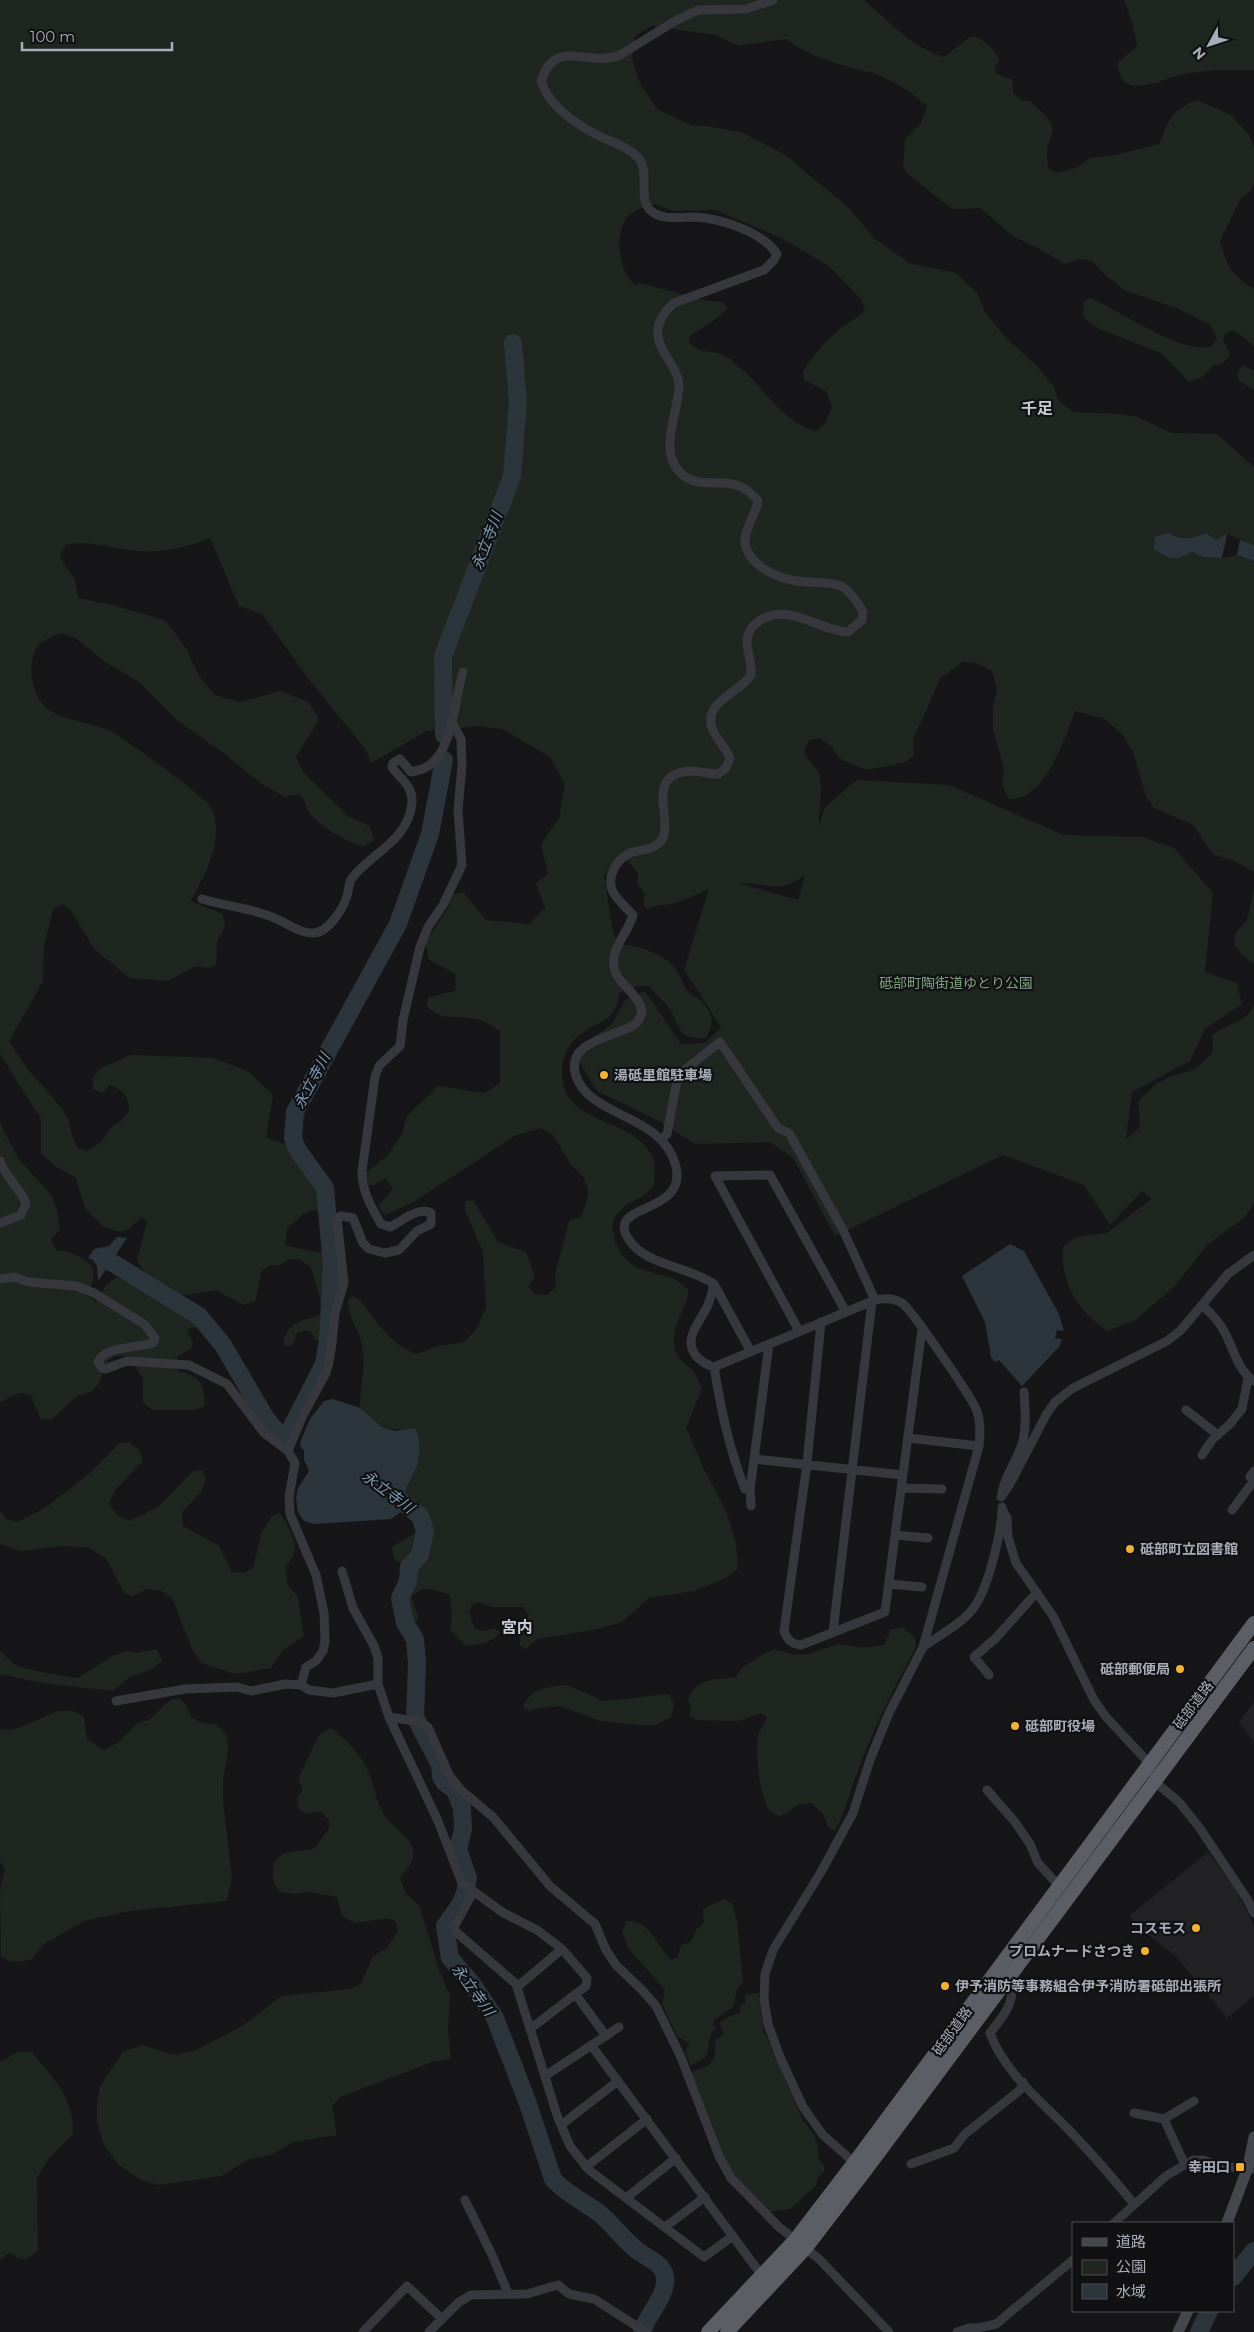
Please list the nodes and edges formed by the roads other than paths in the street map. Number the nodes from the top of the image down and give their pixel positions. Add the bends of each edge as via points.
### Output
1 (773, 0) edge
2 (463, 672) dead end
3 (451, 720) junction
4 (202, 899) dead end
5 (661, 1139) junction
6 (0, 1161) edge
7 (0, 1223) edge
8 (1254, 1254) edge
9 (0, 1279) edge
10 (714, 1284) junction
11 (874, 1300) junction
12 (1202, 1305) junction
13 (846, 1312) junction
14 (821, 1322) junction
15 (922, 1329) junction
16 (799, 1331) junction
17 (769, 1344) junction
18 (751, 1352) junction
19 (714, 1367) junction
20 (1251, 1379) edge
21 (1024, 1392) dead end
22 (1186, 1410) dead end
23 (1218, 1434) junction
24 (908, 1438) junction
25 (979, 1446) junction
26 (288, 1451) junction
27 (1202, 1455) dead end
28 (754, 1459) junction
29 (807, 1463) junction
30 (853, 1469) junction
31 (1254, 1471) edge
32 (903, 1475) junction
33 (1254, 1482) edge
34 (902, 1488) junction
35 (942, 1489) dead end
36 (750, 1490) junction
37 (1001, 1497) junction
38 (751, 1506) dead end
39 (1002, 1509) junction
40 (1232, 1510) dead end
41 (895, 1535) junction
42 (928, 1538) dead end
43 (342, 1571) dead end
44 (889, 1584) junction
45 (922, 1587) dead end
46 (1037, 1592) junction
47 (1254, 1623) edge
48 (834, 1632) junction
49 (923, 1647) junction
50 (1254, 1648) edge
51 (989, 1674) dead end
52 (378, 1684) junction
53 (301, 1685) junction
54 (116, 1701) dead end
55 (389, 1718) junction
56 (1150, 1763) junction
57 (1155, 1782) junction
58 (987, 1790) dead end
59 (1059, 1886) junction
60 (471, 1890) junction
61 (1254, 1913) edge
62 (562, 1949) junction
63 (995, 1973) junction
64 (1007, 1982) junction
65 (517, 1987) junction
66 (576, 1995) junction
67 (619, 2027) dead end
68 (530, 2029) junction
69 (606, 2036) junction
70 (591, 2044) junction
71 (545, 2076) junction
72 (618, 2081) junction
73 (1023, 2082) junction
74 (1194, 2101) dead end
75 (1134, 2113) dead end
76 (647, 2119) junction
77 (1164, 2119) junction
78 (561, 2125) junction
79 (1254, 2137) edge
80 (676, 2158) junction
81 (911, 2164) dead end
82 (1185, 2165) junction
83 (586, 2167) junction
84 (860, 2167) junction
85 (1251, 2168) edge
86 (705, 2197) junction
87 (626, 2198) junction
88 (465, 2200) dead end
89 (1134, 2204) junction
90 (1115, 2222) edge
91 (1227, 2222) edge
92 (665, 2227) junction
93 (734, 2236) junction
94 (800, 2244) junction
95 (1072, 2261) edge
96 (766, 2281) junction
97 (508, 2293) junction
98 (1188, 2312) edge
99 (442, 2320) junction
100 (642, 2329) edge
101 (363, 2332) edge
102 (429, 2332) edge
103 (708, 2332) edge
104 (726, 2332) edge
105 (889, 2332) edge
106 (957, 2332) edge
107 (1178, 2332) edge

1 - 5 street via 746,9 698,10 610,59 557,57 541,81 550,100 563,112 640,159 648,209 664,217 698,217 722,222 760,237 772,246 776,254 764,270 674,304 666,310 659,323 658,337 679,382 671,457 676,469 685,477 750,489 758,500 745,535 745,545 758,565 792,580 828,582 843,587 864,612 862,620 848,632 786,614 763,618 754,624 747,641 752,675 740,688 717,703 712,712 714,732 730,758 726,768 718,774 692,771 675,775 662,792 663,840 655,847 630,853 613,869 613,891 632,915 631,924 613,960 615,972 641,1003 641,1012 635,1024 584,1048 577,1060 576,1075 583,1091 595,1102 613,1108
2 - 3 street
3 - 4 street via 445,746 434,762 411,772 400,759 393,762 392,767 412,791 408,815 397,837 350,881 341,908 325,928 316,933 304,932 262,914
3 - 26 street via 461,739 458,810 462,865 420,947 400,1046 379,1066 375,1077 362,1171 362,1184 381,1224 390,1227 419,1211 431,1213 433,1219 399,1250 385,1254 369,1249 363,1243 353,1218 337,1218 344,1283 335,1313 330,1356 326,1373 303,1414
5 - 10 street via 675,1161 676,1186 669,1196 636,1211 628,1218 625,1229 639,1252 702,1276
5 - 11 street via 667,1134 678,1075 720,1042 778,1128 789,1133 843,1230
6 - 7 street via 6,1176 26,1203 21,1215
8 - 12 street via 1228,1274
9 - 26 street via 14,1277 29,1282 62,1283 94,1293 144,1324 155,1338 153,1343 113,1350 100,1357 98,1362 102,1368 128,1361 189,1365 227,1384 264,1433
10 - 18 street
10 - 19 street via 712,1296 690,1343 700,1360
11 - 13 street
11 - 15 street via 887,1298 901,1303
11 - 30 street
12 - 20 street via 1225,1333
12 - 37 street via 1167,1341 1073,1388 1055,1402
13 - 14 street
13 - 16 street via 770,1175 715,1176
14 - 16 street
14 - 29 street
15 - 24 street
15 - 25 street via 977,1411
16 - 17 street
17 - 18 street
17 - 28 street
18 - 19 street
19 - 36 street via 723,1422 735,1465 745,1489
20 - 23 street via 1242,1410
21 - 37 street via 1022,1444 1005,1480
22 - 23 street
23 - 27 street
24 - 25 street
24 - 32 street
25 - 49 street
26 - 53 street via 295,1463 288,1497 290,1514 316,1575 324,1612 323,1651 306,1667
28 - 29 street
28 - 36 street
29 - 30 street
29 - 48 street via 784,1632 793,1644 801,1645
30 - 32 street
30 - 48 street
31 - 33 street via 1250,1476
32 - 34 street
33 - 40 street
34 - 35 street
34 - 41 street
36 - 38 street
37 - 39 street
39 - 46 street via 1007,1518 1011,1552
39 - 49 street via 994,1557 973,1609
41 - 42 street
41 - 44 street
43 - 52 street via 353,1608 378,1658
44 - 45 street
44 - 48 street via 886,1612
46 - 51 street via 996,1638 974,1657
46 - 56 street via 1053,1616 1094,1700
47 - 56 highway, 砥部道路
49 - 84 street via 889,1713 853,1813 773,1950 765,1974 768,2024 803,2107 823,2134
50 - 57 highway, 砥部道路
52 - 53 street via 333,1693 309,1690
52 - 55 street
53 - 54 street via 251,1690 237,1687 185,1689
55 - 60 street via 438,1821 462,1883
55 - 94 street via 424,1724 432,1733 450,1775 462,1792 493,1817 550,1886 595,1924 616,1965 656,2006 731,2178
56 - 57 street
56 - 59 highway, 砥部道路
57 - 61 street via 1179,1802 1199,1827
57 - 64 highway, 砥部道路
58 - 59 street via 1015,1822 1038,1862
59 - 63 highway, 砥部道路
60 - 62 street
60 - 65 street via 454,1926 455,1931
62 - 65 street
62 - 66 street via 587,1978 586,1986
63 - 64 street
63 - 84 highway, 砥部道路
64 - 73 street via 1012,1992 1011,2001 990,2033 996,2049
64 - 84 highway, 砥部道路
65 - 68 street
66 - 68 street
66 - 69 street
67 - 69 street
68 - 71 street
69 - 70 street
70 - 71 street
70 - 72 street
71 - 78 street
72 - 76 street
72 - 78 street
73 - 81 street via 1020,2090 965,2134 954,2148
73 - 89 street via 1102,2165
74 - 77 street
75 - 77 street
76 - 80 street
76 - 83 street
77 - 82 street
78 - 83 street via 570,2146
79 - 85 main road
80 - 86 street
80 - 87 street
82 - 85 street via 1193,2160 1204,2160 1217,2166
82 - 89 street via 1166,2176
83 - 87 street
84 - 94 highway, 砥部道路
85 - 91 main road
86 - 92 street
86 - 93 street
87 - 92 street
88 - 97 street
89 - 90 street
92 - 93 street via 704,2257
93 - 96 street
94 - 96 highway, 砥部道路
94 - 105 street
95 - 106 street via 996,2324
96 - 103 highway, 砥部道路
96 - 104 highway, 砥部道路
97 - 99 street via 471,2295 459,2302
97 - 100 street via 527,2294 558,2285 569,2294 594,2299
98 - 107 main road
99 - 101 street via 407,2286
99 - 102 street

